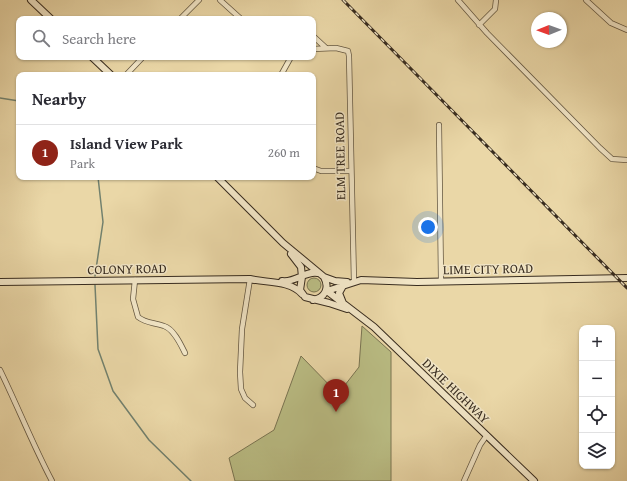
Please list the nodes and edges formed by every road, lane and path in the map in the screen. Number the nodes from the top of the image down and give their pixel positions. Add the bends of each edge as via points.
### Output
1 (31, 0) edge
2 (199, 0) edge
3 (220, 0) edge
4 (458, 0) edge
5 (496, 0) edge
6 (586, 0) edge
7 (48, 16) edge
8 (183, 16) edge
9 (238, 16) edge
10 (479, 25) junction
11 (627, 30) edge
12 (316, 39) edge
13 (316, 48) edge
14 (326, 48) junction
15 (95, 60) edge
16 (141, 60) edge
17 (289, 60) edge
18 (108, 72) edge
19 (129, 72) edge
20 (283, 72) edge
21 (438, 125) dead end
22 (627, 160) edge
23 (316, 169) edge
24 (351, 171) junction
25 (221, 180) edge
26 (283, 243) junction
27 (322, 276) junction
28 (302, 277) junction
29 (627, 278) edge
30 (135, 280) junction
31 (252, 280) junction
32 (441, 280) junction
33 (0, 282) edge
34 (352, 282) junction
35 (344, 284) junction
36 (326, 290) junction
37 (302, 294) junction
38 (313, 300) junction
39 (343, 303) junction
40 (362, 318) junction
41 (186, 353) dead end
42 (0, 370) edge
43 (253, 405) dead end
44 (486, 435) junction
45 (52, 481) edge
46 (464, 481) edge
47 (534, 481) edge

1 - 7 main road
2 - 8 street
3 - 9 street
4 - 10 street
5 - 10 street via 495,9
6 - 11 street via 610,23
10 - 22 street via 612,159
12 - 14 street
13 - 14 street
14 - 24 street, ELM TREE ROAD via 348,51
15 - 18 main road
16 - 19 street
17 - 20 street
21 - 32 street
23 - 24 street
24 - 34 street, ELM TREE ROAD
25 - 26 main road
26 - 27 main road
26 - 28 main road via 300,264
27 - 28 main road via 311,272
27 - 34 main road, LIME CITY ROAD via 335,281
27 - 36 main road via 327,284
28 - 31 main road, COLONY ROAD via 288,282 271,279
28 - 37 main road via 299,286
29 - 32 main road, LIME CITY ROAD
30 - 31 main road, COLONY ROAD
30 - 33 main road, COLONY ROAD
30 - 41 street via 133,299 138,317 150,324 170,329
31 - 37 main road, COLONY ROAD via 286,285
31 - 43 street via 242,329 240,372 241,389 245,398
32 - 34 main road, LIME CITY ROAD
34 - 35 main road, LIME CITY ROAD
35 - 36 main road, LIME CITY ROAD
35 - 39 main road via 339,293
36 - 38 main road via 321,298
36 - 39 main road, DIXIE HIGHWAY
37 - 38 main road, DIXIE HIGHWAY
38 - 40 main road, DIXIE HIGHWAY via 335,305
39 - 40 main road, DIXIE HIGHWAY
40 - 44 main road, DIXIE HIGHWAY
42 - 45 street via 18,405 26,431
44 - 46 street
44 - 47 main road, DIXIE HIGHWAY

